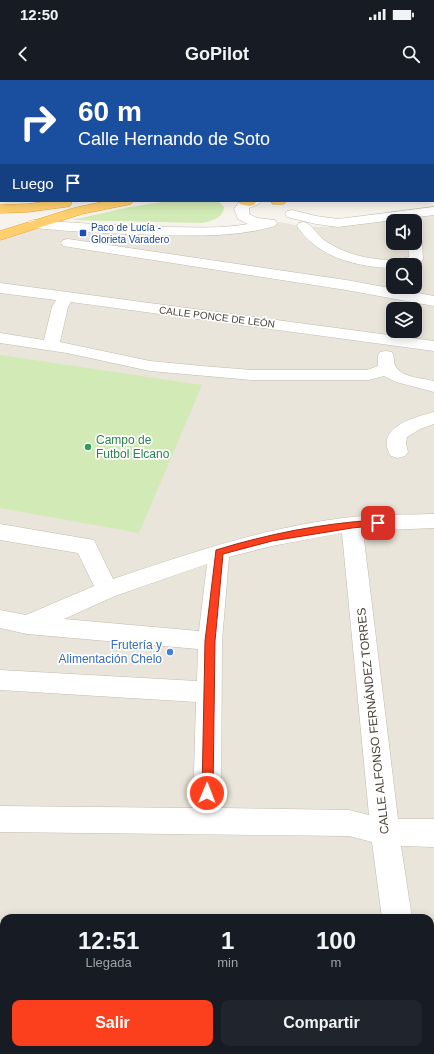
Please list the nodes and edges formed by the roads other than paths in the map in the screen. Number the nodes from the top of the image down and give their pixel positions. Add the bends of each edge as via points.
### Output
1 (71, 202) edge
2 (121, 202) edge
3 (249, 202) edge
4 (285, 204) edge
5 (0, 209) edge
6 (0, 219) edge
7 (274, 223) junction
8 (338, 223) junction
9 (34, 224) junction
10 (386, 224) edge
11 (0, 226) edge
12 (304, 226) junction
13 (0, 236) edge
14 (68, 243) dead end
15 (417, 250) edge
16 (0, 288) edge
17 (66, 297) junction
18 (434, 301) edge
19 (0, 338) edge
20 (389, 339) junction
21 (51, 346) junction
22 (434, 346) edge
23 (387, 369) junction
24 (434, 387) edge
25 (434, 418) edge
26 (398, 452) dead end
27 (434, 521) edge
28 (352, 524) junction
29 (0, 532) edge
30 (219, 552) junction
31 (107, 590) junction
32 (0, 619) edge
33 (26, 625) junction
34 (210, 641) junction
35 (0, 680) edge
36 (209, 692) junction
37 (0, 819) edge
38 (207, 822) junction
39 (385, 832) junction
40 (434, 833) edge
41 (396, 914) edge

1 - 5 highway
2 - 9 highway
3 - 7 street via 241,209 243,216 254,222
4 - 7 street via 290,217
4 - 8 street via 316,220
6 - 11 highway
7 - 9 street via 235,231 183,232 101,230
7 - 12 street
8 - 10 street
8 - 12 street via 326,227
9 - 13 highway
12 - 15 street via 313,239 336,253 380,264 400,265 416,259
14 - 18 street via 346,285
16 - 17 street, CALLE PONCE DE LEÓN
17 - 20 street, CALLE PONCE DE LEÓN
17 - 21 street via 60,307
19 - 21 street
20 - 22 street, CALLE PONCE DE LEÓN
20 - 23 street via 385,365
21 - 23 street via 150,366 252,375 369,375
23 - 24 street via 399,377
25 - 26 street via 402,431 397,437
27 - 28 street
28 - 30 street via 272,538
28 - 39 street, CALLE ALFONSO FERNÁNDEZ TORRES
29 - 31 street via 86,546
30 - 31 street
30 - 34 street
31 - 33 street
32 - 33 street
33 - 34 street
34 - 36 street
35 - 36 street
36 - 38 street
37 - 38 street
38 - 39 street via 349,823
39 - 40 street
39 - 41 street, CALLE ALFONSO FERNÁNDEZ TORRES

